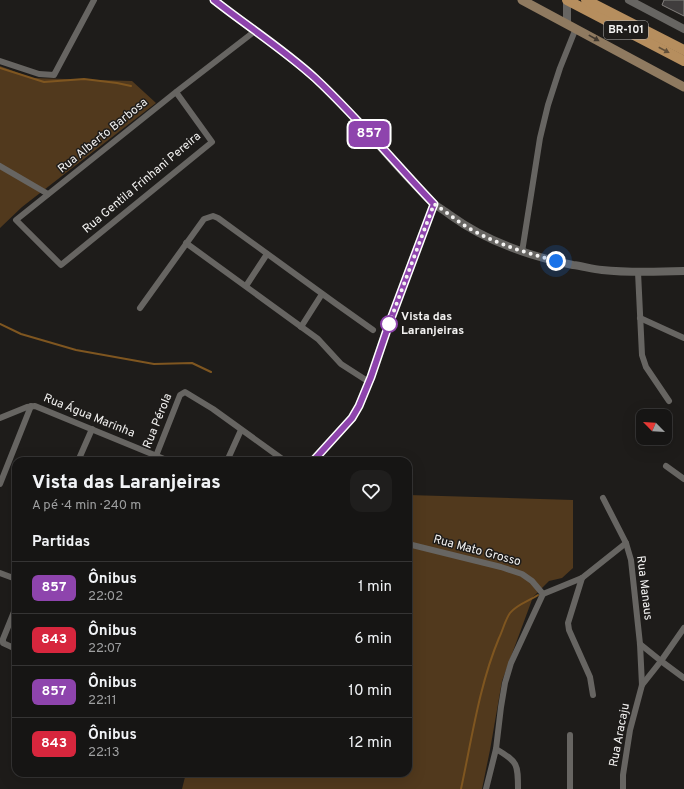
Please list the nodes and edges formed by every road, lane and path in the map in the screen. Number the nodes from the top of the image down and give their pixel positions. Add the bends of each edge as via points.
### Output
1 (94, 0) edge
2 (214, 0) edge
3 (522, 0) edge
4 (567, 0) edge
5 (586, 0) edge
6 (629, 0) edge
7 (567, 23) junction
8 (576, 28) junction
9 (684, 29) edge
10 (255, 31) junction
11 (684, 50) edge
12 (0, 61) edge
13 (684, 61) edge
14 (684, 87) edge
15 (176, 92) junction
16 (0, 166) edge
17 (48, 194) junction
18 (434, 204) junction
19 (186, 243) junction
20 (522, 252) junction
21 (267, 254) junction
22 (61, 265) joint
23 (684, 271) edge
24 (638, 272) junction
25 (246, 286) junction
26 (322, 294) junction
27 (140, 308) dead end
28 (640, 318) junction
29 (301, 327) junction
30 (373, 330) dead end
31 (684, 338) edge
32 (369, 382) junction
33 (669, 401) dead end
34 (31, 406) junction
35 (0, 418) edge
36 (92, 429) junction
37 (241, 430) junction
38 (80, 457) edge
39 (153, 457) edge
40 (155, 457) edge
41 (229, 457) edge
42 (279, 457) edge
43 (317, 457) edge
44 (666, 466) dead end
45 (684, 479) edge
46 (0, 484) edge
47 (603, 498) dead end
48 (626, 543) junction
49 (412, 545) edge
50 (0, 573) edge
51 (12, 578) edge
52 (582, 578) junction
53 (543, 594) junction
54 (12, 616) edge
55 (684, 628) edge
56 (640, 644) junction
57 (12, 647) edge
58 (661, 661) junction
59 (684, 678) edge
60 (642, 685) junction
61 (593, 695) dead end
62 (570, 736) dead end
63 (496, 749) junction
64 (486, 789) edge
65 (518, 789) edge
66 (570, 789) edge
67 (623, 789) edge

1 - 12 street via 54,75 39,74
2 - 10 street
3 - 7 main road
4 - 7 street
4 -> 13 main road, BR-101
5 - 11 main road, BR-101
6 - 9 street
7 - 8 main road
8 -> 14 main road
8 - 20 street via 560,68 540,138
10 - 15 street, Rua Alberto Barbosa
10 - 18 street via 292,58 332,95
15 - 17 street, Rua Alberto Barbosa
15 - 22 street, Rua Gentila Frinhani Pereira via 212,142
16 - 17 street
17 - 22 street, Rua Alberto Barbosa via 16,220
18 - 20 street via 471,230
18 - 32 street
19 - 21 street via 204,219 213,216
19 - 25 street
19 - 27 street
20 - 24 street via 601,270
21 - 25 street
21 - 26 street
23 - 24 street
24 - 28 street
25 - 29 street
26 - 29 street
26 - 30 street
28 - 31 street
28 - 33 street via 643,361
29 - 32 street via 318,339 341,364
32 - 43 street via 352,418
34 - 35 street, Rua Água Marinha
34 - 36 street, Rua Água Marinha
34 - 46 street
36 - 38 street
36 - 39 street, Rua Água Marinha
37 - 40 street, Rua Pérola via 185,392 180,396
37 - 41 street
37 - 42 street
44 - 45 street
47 - 48 street, Rua Manaus
48 - 52 street
48 - 56 street, Rua Manaus via 631,560
49 - 53 street, Rua Mato Grosso via 522,574
50 - 51 street
52 - 53 street
52 - 61 street via 568,623 590,677
53 - 63 street via 511,663 505,683
54 - 57 street via 3,643
55 - 58 street
56 - 58 street
56 - 60 street, Rua Manaus
58 - 59 street
58 - 60 street
60 - 67 street, Rua Aracaju via 630,730
62 - 66 street
63 - 64 street
63 - 65 street via 515,763 518,770

